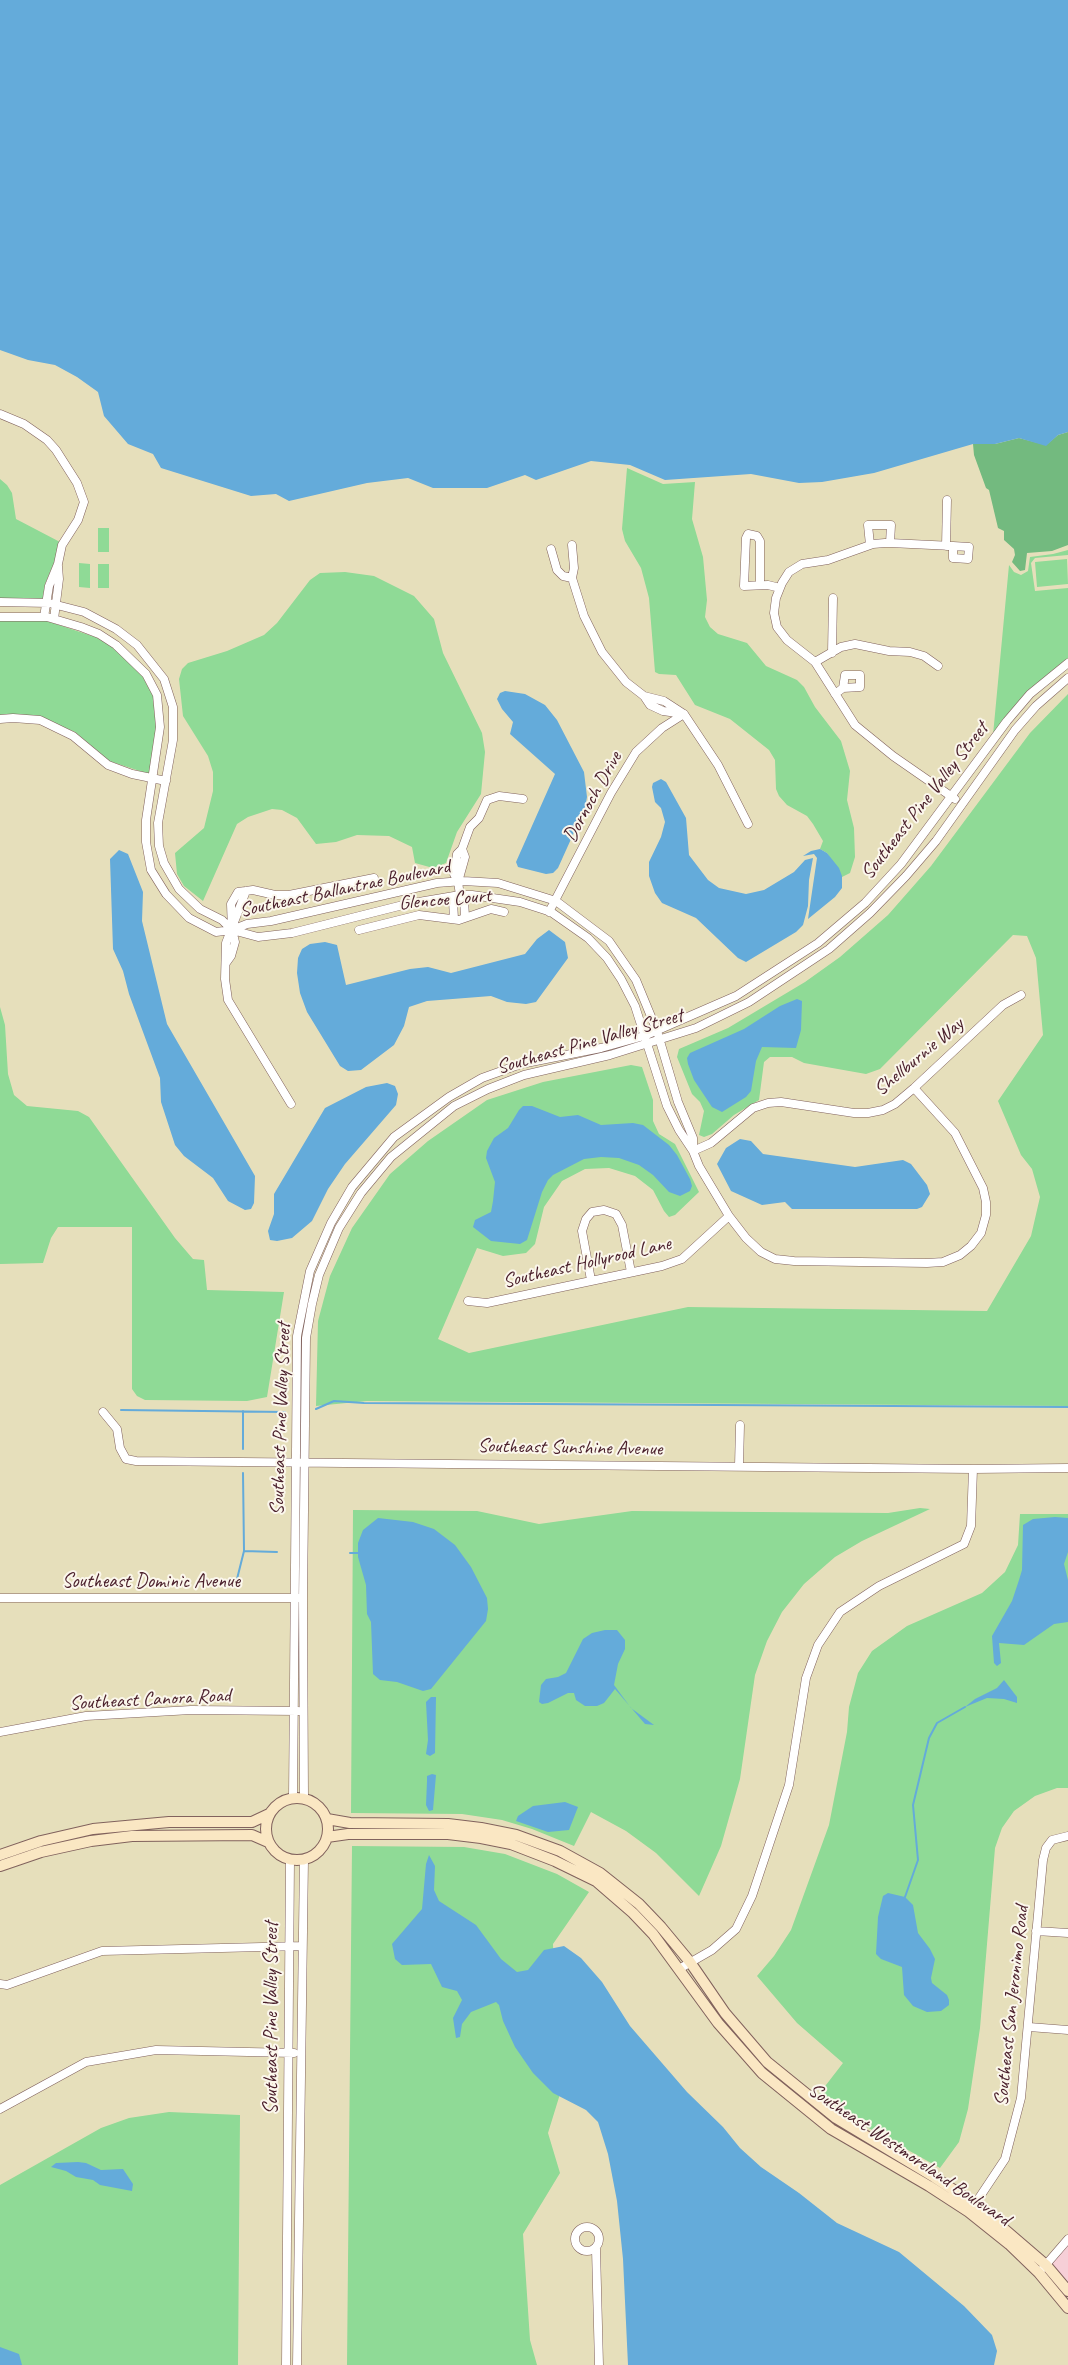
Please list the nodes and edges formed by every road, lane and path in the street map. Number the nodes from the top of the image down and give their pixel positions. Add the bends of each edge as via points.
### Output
1 (0, 414) edge
2 (947, 500) dead end
3 (890, 543) junction
4 (572, 545) dead end
5 (870, 545) junction
6 (551, 549) dead end
7 (58, 564) junction
8 (572, 578) junction
9 (760, 585) junction
10 (780, 588) junction
11 (833, 598) dead end
12 (0, 602) edge
13 (46, 603) junction
14 (55, 604) junction
15 (0, 617) edge
16 (44, 617) junction
17 (54, 619) junction
18 (832, 653) junction
19 (815, 662) junction
20 (1068, 663) edge
21 (938, 666) dead end
22 (1068, 678) edge
23 (843, 688) dead end
24 (835, 694) junction
25 (684, 714) junction
26 (0, 719) edge
27 (152, 778) junction
28 (166, 781) junction
29 (952, 797) junction
30 (523, 799) dead end
31 (962, 804) junction
32 (748, 824) dead end
33 (374, 878) dead end
34 (458, 882) junction
35 (460, 895) junction
36 (556, 900) junction
37 (356, 902) junction
38 (504, 912) dead end
39 (549, 912) junction
40 (360, 916) junction
41 (465, 917) junction
42 (454, 918) junction
43 (232, 930) junction
44 (360, 930) dead end
45 (1021, 995) dead end
46 (657, 1030) junction
47 (644, 1036) junction
48 (660, 1041) junction
49 (647, 1045) junction
50 (914, 1088) junction
51 (291, 1104) dead end
52 (693, 1151) junction
53 (729, 1216) junction
54 (631, 1272) junction
55 (592, 1280) junction
56 (468, 1301) dead end
57 (103, 1412) dead end
58 (740, 1425) dead end
59 (294, 1461) junction
60 (304, 1461) junction
61 (740, 1466) junction
62 (1068, 1468) edge
63 (973, 1469) junction
64 (0, 1598) edge
65 (294, 1598) junction
66 (303, 1598) junction
67 (293, 1711) junction
68 (302, 1711) junction
69 (0, 1732) edge
70 (298, 1798) junction
71 (269, 1814) junction
72 (326, 1819) junction
73 (176, 1822) junction
74 (176, 1834) junction
75 (1068, 1836) edge
76 (327, 1838) junction
77 (268, 1842) junction
78 (36, 1848) junction
79 (0, 1855) edge
80 (290, 1859) junction
81 (304, 1859) junction
82 (0, 1866) edge
83 (1036, 1931) junction
84 (1068, 1933) edge
85 (289, 1946) junction
86 (302, 1946) junction
87 (690, 1962) junction
88 (679, 1969) junction
89 (0, 1984) edge
90 (1029, 2027) junction
91 (1068, 2030) edge
92 (288, 2053) junction
93 (301, 2054) junction
94 (0, 2109) edge
95 (288, 2178) junction
96 (299, 2178) junction
97 (972, 2208) junction
98 (1068, 2240) edge
99 (596, 2249) dead end
100 (1042, 2269) junction
101 (1068, 2291) edge
102 (287, 2300) junction
103 (298, 2300) junction
104 (1068, 2308) edge
105 (286, 2365) edge
106 (297, 2365) edge
107 (598, 2365) edge

1 - 7 street via 24,424 48,440 77,483 84,502 78,520 62,545
2 - 3 street via 950,546
3 - 5 street
3 - 5 street via 891,525 868,525
4 - 8 street
5 - 10 street via 828,560 802,564 789,572
6 - 8 street via 557,570
7 - 13 street
7 - 14 street
8 - 25 street via 584,616 602,652 626,682 644,696 664,701
9 - 9 street via 744,586 748,534 758,536 760,541
9 - 10 street
10 - 19 street via 774,613 777,628 786,640
11 - 18 street
12 - 13 street, Southeast Ballantrae Boulevard
13 - 14 street, Southeast Ballantrae Boulevard
13 - 16 street
14 - 17 street
14 - 28 street, Southeast Ballantrae Boulevard via 84,612 116,629 137,645 164,679 174,723
15 - 16 street, Southeast Ballantrae Boulevard
16 - 17 street, Southeast Ballantrae Boulevard
17 - 27 street, Southeast Ballantrae Boulevard via 99,634 116,645 146,674 156,695 160,727
18 - 19 street
18 - 21 street via 855,644 910,652 924,656
19 - 24 street
20 - 29 street, Southeast Pine Valley Street via 1030,694
22 - 31 street, Southeast Pine Valley Street via 1015,730
23 - 24 street
24 - 29 street via 855,725
25 - 32 street via 718,765
25 - 36 street, Dornoch Drive via 662,728 636,752
26 - 27 street via 40,720 73,736 108,765
27 - 28 street
27 - 43 street, Southeast Ballantrae Boulevard via 146,820 151,870 166,894 189,918 216,932
28 - 43 street, Southeast Ballantrae Boulevard via 158,823 164,863 179,889 200,909 222,920
29 - 31 street
29 - 46 street, Southeast Pine Valley Street via 901,864 865,903 818,943 736,996
30 - 34 street via 499,796 487,800 467,833
31 - 48 street, Southeast Pine Valley Street via 906,876 829,949 749,1002 696,1028
33 - 43 street via 289,895 253,890 238,892 231,904
34 - 35 street
34 - 36 street, Southeast Ballantrae Boulevard via 498,883
34 - 37 street, Southeast Ballantrae Boulevard via 438,883
35 - 39 street, Southeast Ballantrae Boulevard via 520,902
35 - 40 street, Southeast Ballantrae Boulevard
35 - 41 street via 464,899
35 - 42 street via 453,901
36 - 39 street, Dornoch Drive
36 - 46 street, Southeast Ballantrae Boulevard via 609,941 636,980
37 - 40 street
37 - 43 street, Southeast Ballantrae Boulevard via 271,922 246,924
38 - 41 street, Glencoe Court via 491,910
39 - 47 street, Southeast Ballantrae Boulevard via 588,938 607,958 635,1006
40 - 43 street, Southeast Ballantrae Boulevard via 258,937
41 - 42 street, Glencoe Court
42 - 44 street, Glencoe Court via 419,915
43 - 51 street via 226,943 224,979 228,1000
45 - 50 street, Shellburnie Way via 1002,1005
46 - 47 street, Southeast Pine Valley Street
46 - 48 street, Southeast Ballantrae Boulevard
47 - 49 street, Southeast Ballantrae Boulevard
47 - 59 street, Southeast Pine Valley Street via 521,1064 482,1078 449,1097 394,1137 352,1187 321,1242 302,1300 296,1336
48 - 49 street, Southeast Pine Valley Street
48 - 52 street, Southeast Ballantrae Boulevard via 678,1102 693,1138
49 - 52 street, Southeast Ballantrae Boulevard via 667,1106
49 - 60 street, Southeast Pine Valley Street via 524,1075 454,1106 391,1157 361,1193 331,1245 312,1304 305,1367
50 - 52 street, Shellburnie Way via 895,1104 868,1113 768,1103 753,1108 711,1143
50 - 53 street, Southeast Ballantrae Boulevard via 955,1133 986,1202 981,1233 960,1255 943,1262 775,1259 761,1252 746,1238
52 - 53 street, Southeast Ballantrae Boulevard
53 - 54 street, Southeast Hollyrood Lane via 682,1259
54 - 55 street, Southeast Hollyrood Lane
54 - 55 street via 622,1225 616,1214 604,1210 592,1212 582,1231
55 - 56 street, Southeast Hollyrood Lane via 487,1303
57 - 59 street, Southeast Sunshine Avenue via 117,1429 120,1448 126,1458 136,1461
58 - 61 street
59 - 60 street, Southeast Sunshine Avenue
59 - 65 street, Southeast Pine Valley Street
60 - 61 street, Southeast Sunshine Avenue
60 - 66 street, Southeast Pine Valley Street
61 - 63 street, Southeast Sunshine Avenue
62 - 63 street, Southeast Sunshine Avenue
63 - 87 street via 971,1526 964,1544 879,1586 840,1612 818,1645 806,1678 789,1785 752,1896 736,1930 712,1950
64 - 65 street, Southeast Dominic Avenue
65 - 66 street, Southeast Dominic Avenue
65 - 67 street, Southeast Pine Valley Street
66 - 68 street, Southeast Pine Valley Street
67 - 68 street, Southeast Canora Road
67 - 69 street, Southeast Canora Road via 191,1710 86,1716
67 - 70 street, Southeast Pine Valley Street
68 - 70 street, Southeast Pine Valley Street
70 - 71 street via 284,1800
70 - 72 street via 313,1802
71 - 73 street via 252,1822
71 - 77 street
72 - 76 street
72 - 87 street, Southeast Westmoreland Boulevard via 350,1824 448,1824 481,1828 516,1835 560,1851 600,1873 639,1904
73 - 74 street
73 - 78 street via 93,1829
74 - 77 street via 252,1835
74 - 78 street
75 - 83 street, Southeast San Jeronimo Road via 1052,1840 1046,1848
76 - 81 street via 318,1852
76 - 88 street, Southeast Westmoreland Boulevard via 348,1834 448,1834 511,1844 596,1881 640,1920
77 - 80 street via 281,1856
78 - 79 street
78 - 82 street
80 - 81 street
80 - 85 street, Southeast Pine Valley Street
81 - 86 street, Southeast Pine Valley Street
83 - 84 street
83 - 90 street, Southeast San Jeronimo Road
85 - 86 street
85 - 89 street via 102,1951 7,1985
85 - 92 street, Southeast Pine Valley Street
86 - 93 street, Southeast Pine Valley Street
87 - 88 street
87 - 97 street, Southeast Westmoreland Boulevard via 725,2013 768,2062 836,2118 934,2177
88 - 97 street, Southeast Westmoreland Boulevard via 718,2023 762,2073 831,2129
90 - 91 street
90 - 97 street, Southeast San Jeronimo Road via 1021,2098 1005,2159
92 - 93 street
92 - 94 street via 156,2050 86,2062
92 - 95 street, Southeast Pine Valley Street
93 - 96 street, Southeast Pine Valley Street
95 - 96 street
95 - 102 street, Southeast Pine Valley Street
96 - 103 street, Southeast Pine Valley Street
97 - 100 street, Southeast Westmoreland Boulevard via 1009,2244
98 - 100 street
99 - 107 street
100 - 101 street, Southeast Westmoreland Boulevard
100 - 104 street, Southeast Westmoreland Boulevard
102 - 103 street
102 - 105 street, Southeast Pine Valley Street
103 - 106 street, Southeast Pine Valley Street

